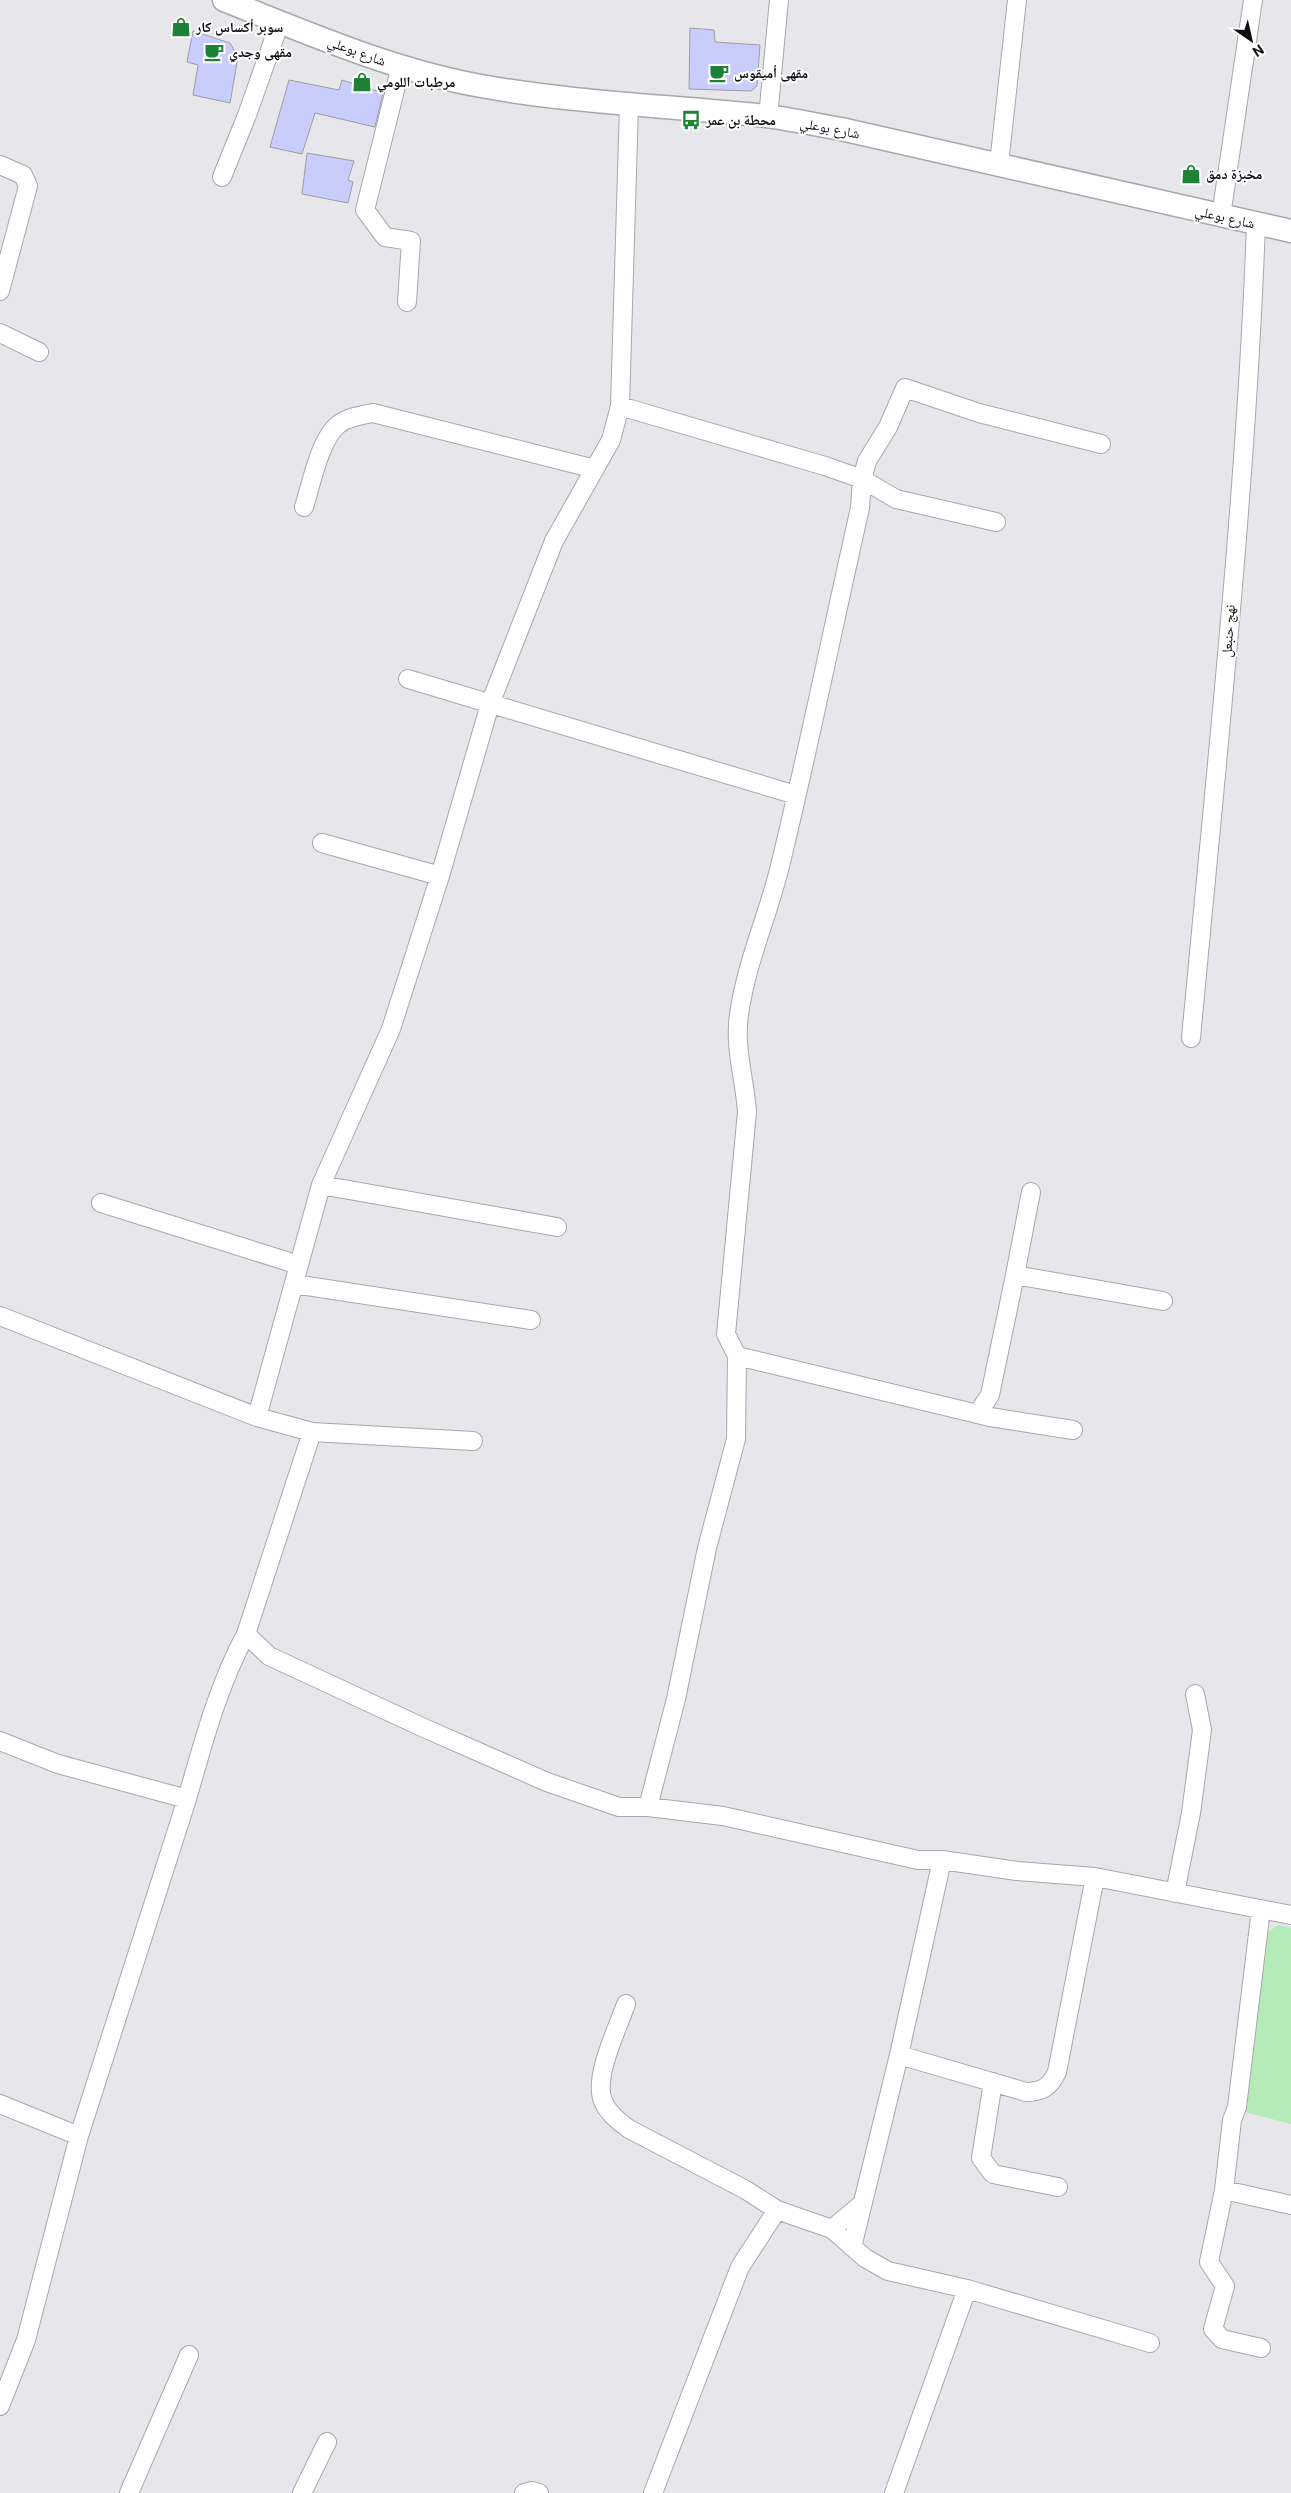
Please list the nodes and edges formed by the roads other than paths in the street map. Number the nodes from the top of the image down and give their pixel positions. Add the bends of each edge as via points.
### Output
1 (224, 0) edge
2 (779, 0) edge
3 (1017, 0) edge
4 (1253, 0) edge
5 (280, 22) junction
6 (401, 66) junction
7 (628, 104) junction
8 (768, 117) junction
9 (1000, 164) junction
10 (0, 165) edge
11 (222, 177) dead end
12 (1221, 216) junction
13 (1256, 224) junction
14 (1291, 231) edge
15 (0, 291) edge
16 (407, 302) dead end
17 (0, 334) edge
18 (39, 352) dead end
19 (620, 406) junction
20 (1101, 444) dead end
21 (595, 469) junction
22 (862, 479) junction
23 (304, 508) dead end
24 (996, 522) dead end
25 (408, 679) dead end
26 (490, 704) junction
27 (796, 795) junction
28 (322, 843) dead end
29 (440, 876) junction
30 (1191, 1038) dead end
31 (321, 1185) junction
32 (1031, 1192) dead end
33 (101, 1203) dead end
34 (558, 1227) dead end
35 (299, 1265) junction
36 (1015, 1275) junction
37 (294, 1284) junction
38 (1163, 1301) dead end
39 (0, 1316) edge
40 (531, 1320) dead end
41 (737, 1356) junction
42 (978, 1413) junction
43 (257, 1418) junction
44 (1073, 1430) dead end
45 (312, 1432) junction
46 (473, 1441) dead end
47 (246, 1634) junction
48 (1195, 1694) dead end
49 (0, 1741) edge
50 (187, 1799) junction
51 (648, 1807) junction
52 (942, 1860) junction
53 (1095, 1877) junction
54 (1175, 1893) junction
55 (1261, 1909) junction
56 (1291, 1915) edge
57 (626, 2004) dead end
58 (900, 2055) junction
59 (993, 2082) junction
60 (0, 2104) edge
61 (79, 2136) junction
62 (1058, 2187) dead end
63 (1224, 2190) junction
64 (864, 2203) junction
65 (1291, 2205) edge
66 (777, 2210) junction
67 (832, 2229) junction
68 (852, 2247) junction
69 (967, 2289) junction
70 (1150, 2343) dead end
71 (1261, 2348) dead end
72 (189, 2356) dead end
73 (0, 2406) edge
74 (328, 2442) dead end
75 (129, 2493) edge
76 (302, 2493) edge
77 (524, 2493) edge
78 (539, 2493) edge
79 (653, 2493) edge
80 (894, 2493) edge

1 - 5 street, شارع بوعلي
2 - 8 street
3 - 9 street
4 - 12 street
5 - 6 street, شارع بوعلي
5 - 11 street
6 - 7 street, شارع بوعلي via 482,86
6 - 16 street via 365,210 385,237 411,240
7 - 8 street, شارع بوعلي
7 - 19 street
8 - 9 street, شارع بوعلي via 841,129
9 - 12 street, شارع بوعلي
10 - 15 street via 23,175 28,186
12 - 13 street, شارع بوعلي
13 - 14 street, شارع بوعلي
13 - 30 street, نهج حنبعل via 1252,319 1225,675
17 - 18 street
19 - 21 street via 611,440
19 - 22 street
20 - 22 street via 979,413 905,388 888,427 867,461
21 - 23 street via 373,414 363,415 339,424 332,431
21 - 26 street via 554,541
22 - 24 street via 896,499
22 - 27 street via 860,508
25 - 26 street
26 - 27 street
26 - 29 street
27 - 41 street via 738,1016 738,1053 747,1112 726,1334
28 - 29 street
29 - 31 street via 391,1029
31 - 34 street
31 - 35 street
32 - 36 street
33 - 35 street
35 - 37 street
36 - 38 street
36 - 42 street via 990,1395
37 - 40 street
37 - 43 street
39 - 43 street
41 - 42 street
41 - 51 street via 736,1439 707,1548 676,1700
42 - 44 street via 990,1418
43 - 45 street
45 - 46 street
45 - 47 street
47 - 50 street via 233,1658 210,1720
47 - 51 street via 269,1656 547,1782 619,1807
48 - 54 street via 1202,1730 1191,1813
49 - 50 street via 58,1764
50 - 61 street
51 - 52 street via 724,1816 918,1860
52 - 53 street via 1017,1871
52 - 58 street
53 - 54 street
53 - 59 street via 1053,2081 1036,2092
54 - 55 street
55 - 56 street
55 - 63 street via 1238,2107 1232,2120
57 - 66 street via 601,2077 602,2100 614,2118
58 - 59 street
58 - 64 street
59 - 62 street via 981,2158 993,2174
60 - 61 street
61 - 73 street via 26,2340
63 - 65 street
63 - 71 street via 1209,2262 1225,2286 1213,2329 1222,2339
64 - 67 street
64 - 68 street
66 - 67 street
66 - 79 street via 740,2267
67 - 68 street
68 - 69 street via 888,2271
69 - 70 street
69 - 80 street
72 - 75 street
74 - 76 street
77 - 78 street

